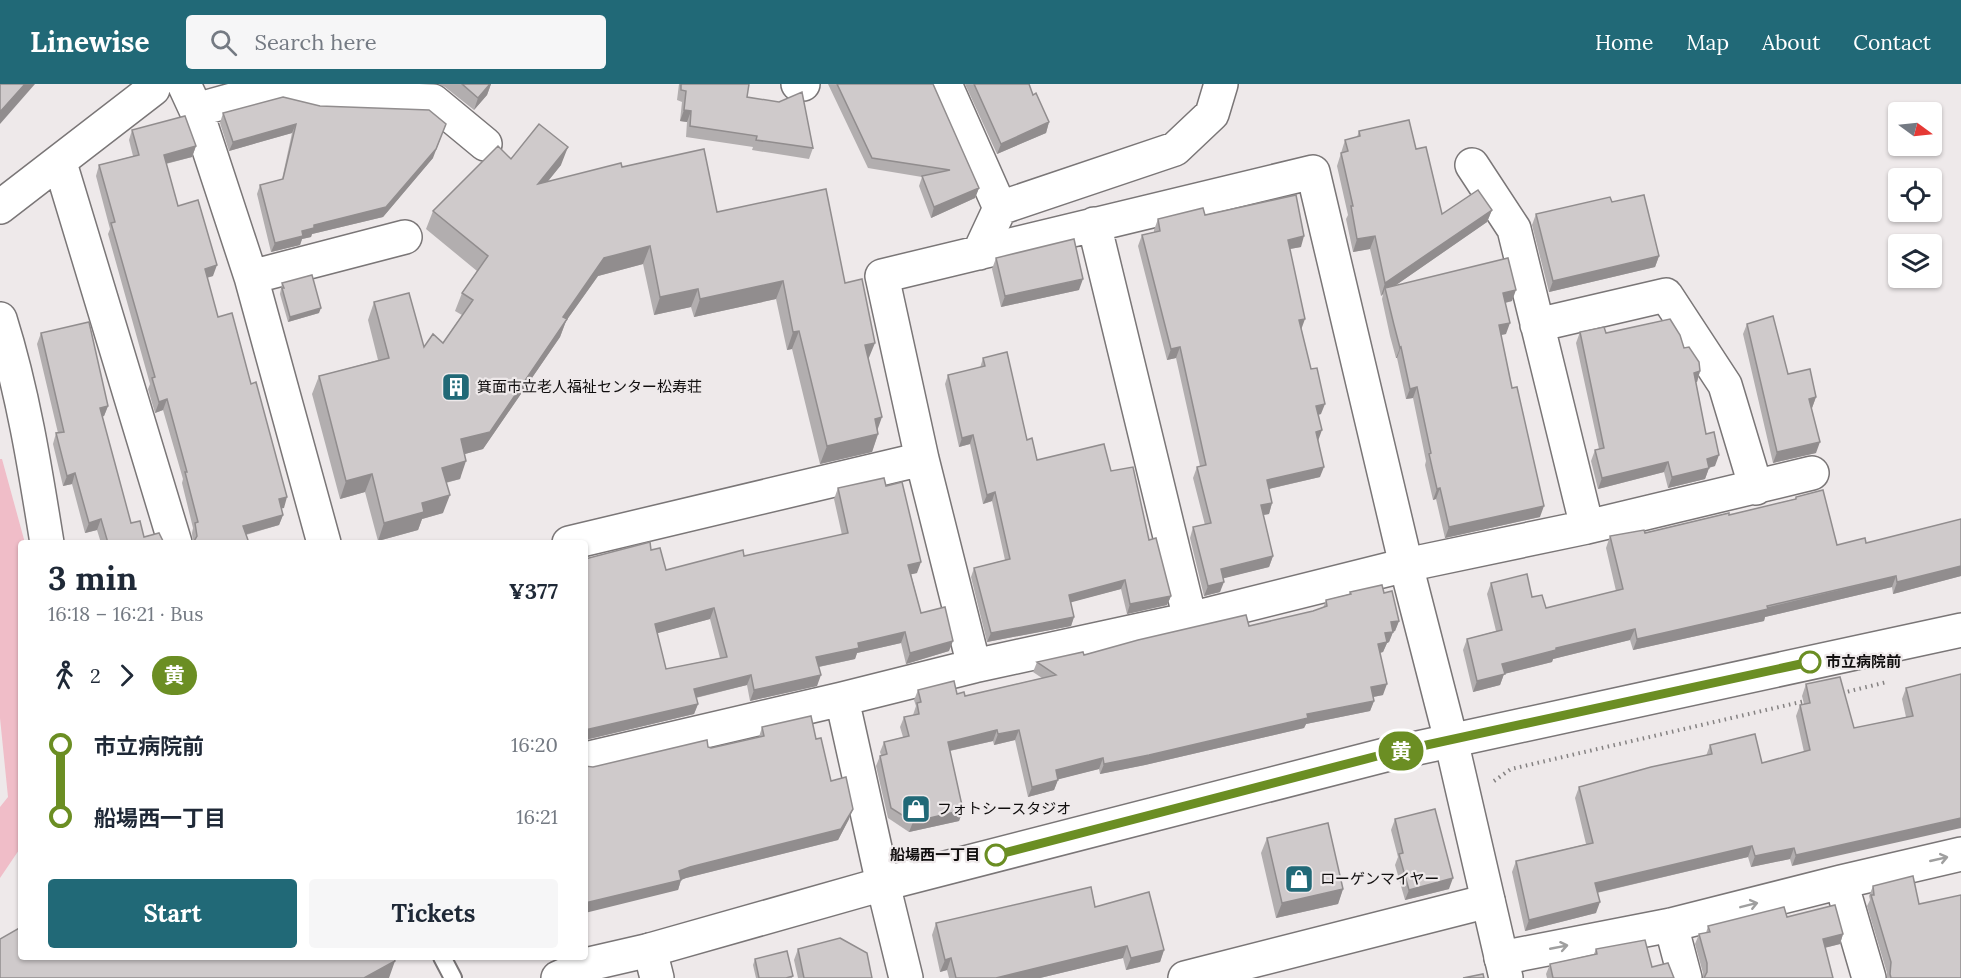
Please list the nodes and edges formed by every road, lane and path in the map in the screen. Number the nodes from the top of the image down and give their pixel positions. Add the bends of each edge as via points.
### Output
1 (154, 84) edge
2 (798, 84) edge
3 (803, 84) edge
4 (945, 84) edge
5 (1221, 84) edge
6 (190, 97) edge
7 (485, 144) dead end
8 (60, 163) junction
9 (1472, 165) dead end
10 (0, 207) edge
11 (1000, 208) junction
12 (1094, 224) junction
13 (405, 237) dead end
14 (979, 253) junction
15 (251, 277) junction
16 (0, 319) edge
17 (1537, 325) junction
18 (10, 394) edge
19 (922, 459) junction
20 (1812, 474) dead end
21 (1756, 488) junction
22 (1587, 527) junction
23 (47, 540) edge
24 (174, 540) edge
25 (323, 540) edge
26 (582, 540) edge
27 (1406, 565) junction
28 (1190, 619) junction
29 (1961, 630) edge
30 (974, 666) junction
31 (1892, 681) dead end
32 (1834, 695) edge
33 (842, 699) junction
34 (1811, 700) edge
35 (1451, 740) junction
36 (588, 758) edge
37 (1494, 782) dead end
38 (1961, 854) edge
39 (1841, 882) junction
40 (883, 884) junction
41 (1488, 901) junction
42 (1671, 925) junction
43 (588, 956) edge
44 (444, 960) edge
45 (582, 960) edge
46 (653, 964) edge
47 (1504, 968) edge
48 (453, 978) edge
49 (558, 978) edge
50 (906, 978) edge
51 (1185, 978) edge
52 (1685, 978) edge
53 (1869, 978) edge

1 - 8 street via 153,89
2 - 3 street
4 - 11 street
5 - 11 street via 1212,114 1174,149
6 - 7 street via 279,87 317,97 433,101
6 - 15 street
8 - 10 street
8 - 24 street
9 - 17 street via 1514,229
11 - 14 street
12 - 14 street
12 - 27 street via 1314,172
12 - 28 street
13 - 15 street
14 - 19 street via 882,276
15 - 25 street
16 - 18 street via 10,351
17 - 21 street via 1666,295 1725,385
17 - 22 street
18 - 23 street via 32,450
19 - 26 street
19 - 30 street
20 - 21 street
21 - 22 street
22 - 27 street
27 - 28 street
27 - 35 street
28 - 30 street
29 - 35 street
30 - 33 street
31 - 32 path
33 - 36 street
33 - 40 street
34 - 37 path via 1511,769
35 - 40 street
35 - 41 street
39 -> 38 street
42 -> 39 street
39 - 53 street
40 - 46 street
40 - 50 street
41 - 47 street
41 - 51 street
47 -> 42 street
42 - 52 street
43 - 46 street
44 - 48 lane
45 - 49 street

